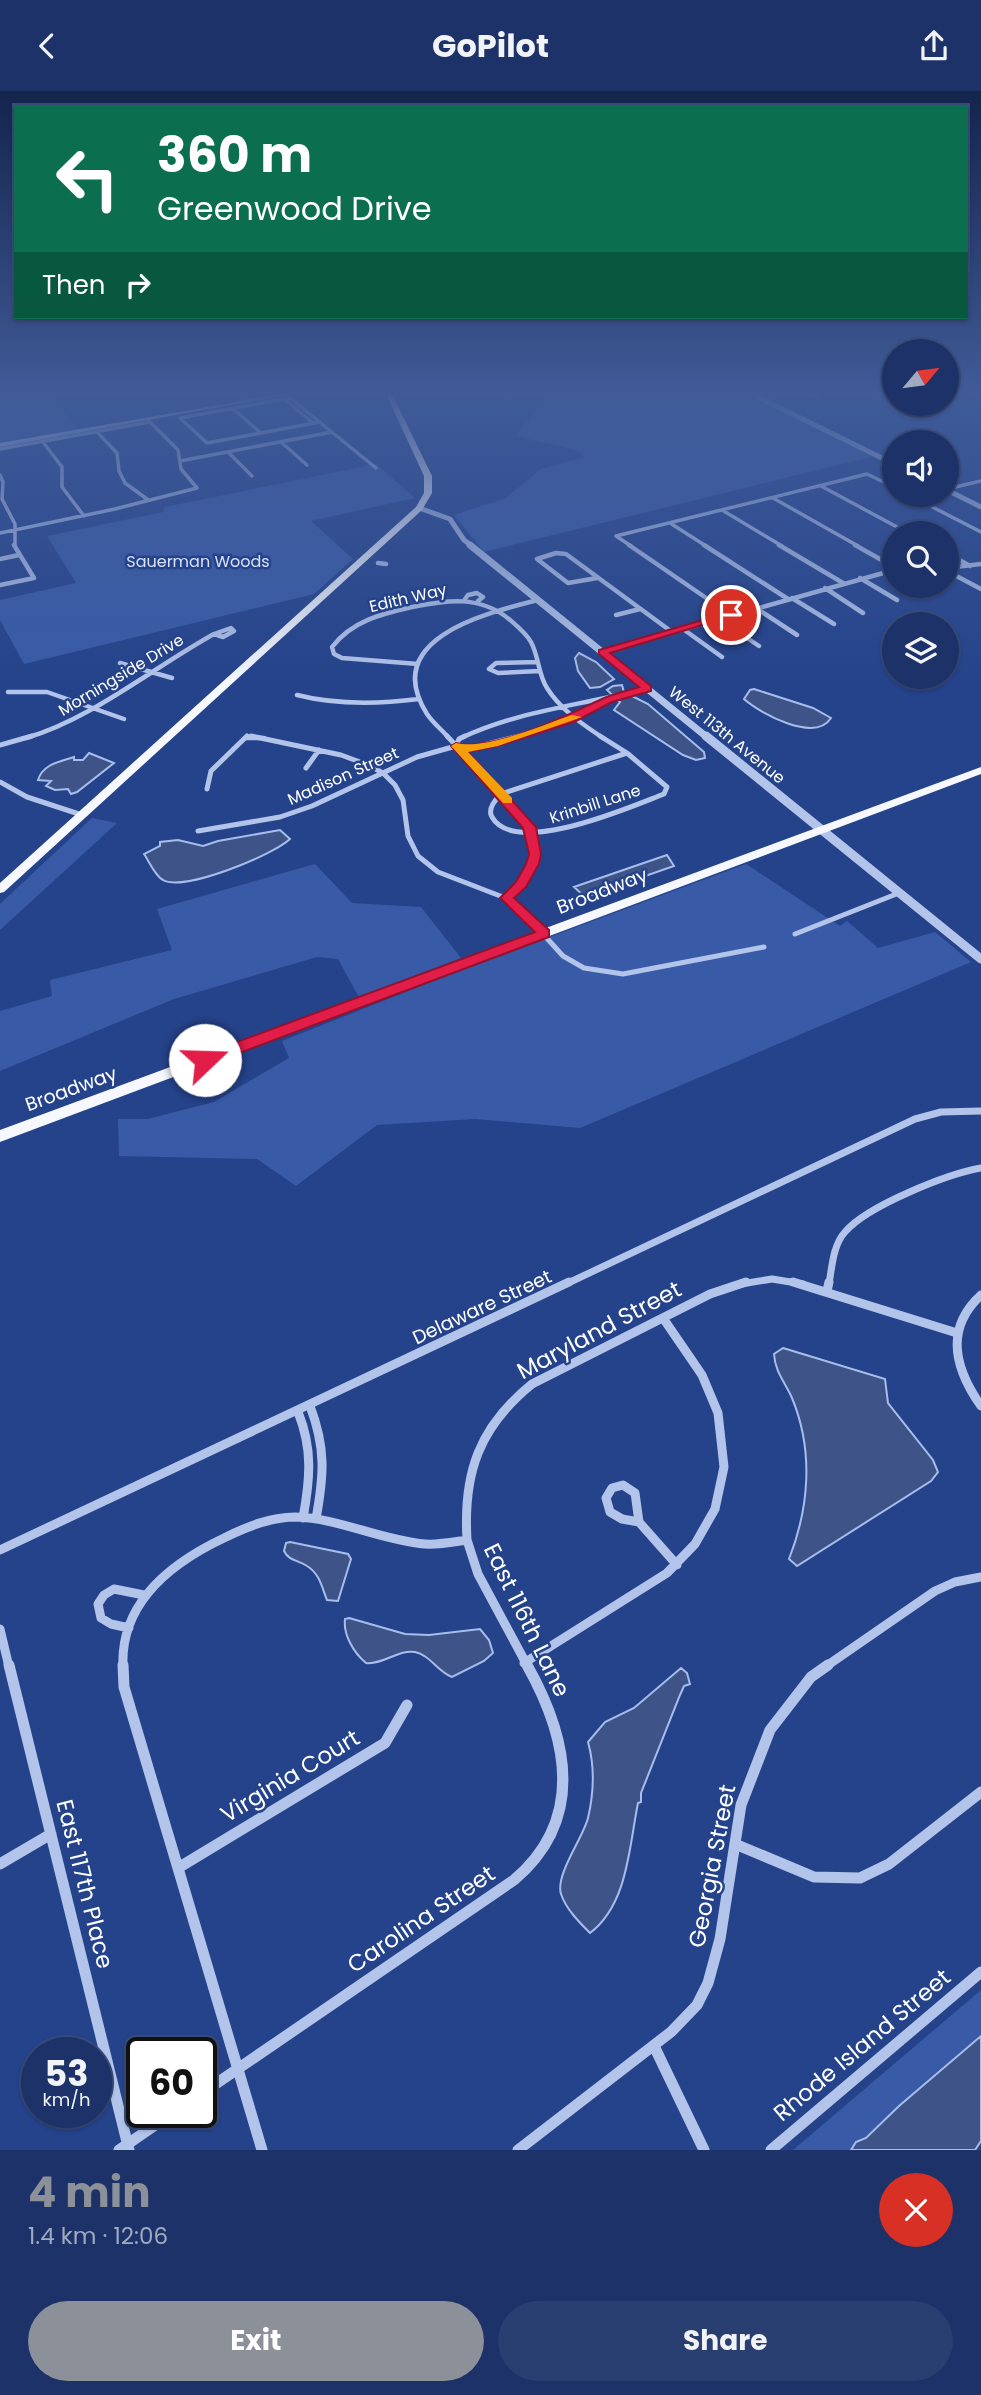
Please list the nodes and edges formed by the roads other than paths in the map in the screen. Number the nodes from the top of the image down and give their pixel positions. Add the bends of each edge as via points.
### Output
1 (1, 490) edge
2 (64, 490) edge
3 (135, 490) edge
4 (188, 490) edge
5 (428, 490) edge
6 (804, 490) edge
7 (829, 490) edge
8 (959, 496) edge
9 (772, 498) junction
10 (147, 499) junction
11 (419, 507) junction
12 (932, 507) edge
13 (981, 507) edge
14 (722, 510) junction
15 (84, 516) junction
16 (886, 521) edge
17 (670, 523) junction
18 (13, 530) junction
19 (981, 532) edge
20 (0, 533) edge
21 (19, 555) junction
22 (0, 559) edge
23 (959, 560) edge
24 (882, 562) edge
25 (378, 563) dead end
26 (386, 564) dead end
27 (981, 564) edge
28 (970, 566) junction
29 (959, 567) edge
30 (882, 572) edge
31 (959, 576) edge
32 (597, 578) junction
33 (860, 578) junction
34 (843, 583) junction
35 (0, 585) edge
36 (825, 588) junction
37 (981, 589) edge
38 (790, 598) junction
39 (538, 600) junction
40 (897, 600) dead end
41 (756, 608) junction
42 (640, 609) junction
43 (497, 610) junction
44 (863, 613) dead end
45 (615, 615) dead end
46 (731, 615) junction
47 (719, 619) junction
48 (834, 624) dead end
49 (683, 629) junction
50 (672, 632) junction
51 (213, 635) dead end
52 (797, 635) dead end
53 (759, 646) dead end
54 (602, 652) junction
55 (722, 657) dead end
56 (537, 661) junction
57 (120, 663) dead end
58 (418, 664) junction
59 (539, 671) junction
60 (146, 672) junction
61 (172, 678) dead end
62 (647, 688) junction
63 (8, 692) dead end
64 (297, 695) dead end
65 (419, 699) junction
66 (611, 699) junction
67 (561, 706) junction
68 (94, 708) junction
69 (574, 718) junction
70 (124, 719) dead end
71 (0, 745) edge
72 (456, 746) junction
73 (319, 750) junction
74 (628, 753) junction
75 (306, 768) dead end
76 (981, 770) edge
77 (380, 772) junction
78 (0, 782) edge
79 (207, 789) dead end
80 (501, 794) junction
81 (664, 794) joint
82 (84, 813) junction
83 (823, 830) junction
84 (198, 831) dead end
85 (533, 835) junction
86 (0, 890) edge
87 (899, 893) junction
88 (506, 898) junction
89 (544, 934) junction
90 (794, 934) dead end
91 (764, 947) dead end
92 (981, 959) edge
93 (981, 1111) edge
94 (0, 1136) edge
95 (981, 1168) edge
96 (827, 1291) junction
97 (981, 1295) edge
98 (663, 1318) junction
99 (957, 1333) junction
100 (310, 1406) junction
101 (981, 1406) edge
102 (298, 1412) junction
103 (303, 1518) junction
104 (316, 1519) junction
105 (639, 1522) junction
106 (467, 1539) junction
107 (0, 1550) edge
108 (677, 1565) junction
109 (981, 1577) edge
110 (144, 1595) junction
111 (129, 1628) junction
112 (0, 1629) edge
113 (524, 1663) junction
114 (407, 1705) dead end
115 (552, 1717) joint
116 (981, 1792) edge
117 (51, 1834) junction
118 (735, 1844) junction
119 (0, 1864) edge
120 (178, 1868) junction
121 (981, 1972) edge
122 (654, 2046) junction
123 (238, 2070) junction
124 (217, 2084) edge
125 (152, 2128) edge
126 (125, 2148) edge
127 (262, 2150) edge
128 (518, 2150) edge
129 (704, 2150) edge
130 (771, 2150) edge

1 - 18 street via 14,520
2 - 15 street
3 - 10 street
4 - 10 street
5 - 11 main road
6 - 9 street
7 - 16 street
8 - 13 street
9 - 14 street
9 - 24 street
10 - 15 street
11 - 39 street, West 113th Avenue via 450,519 464,540
11 - 82 main road
12 - 19 street
14 - 17 street
14 - 34 street
15 - 18 street
17 - 38 street
17 - 46 street via 615,536
18 - 20 street
18 - 21 street via 10,537
21 - 22 street
21 - 35 street via 34,578
23 - 28 street
25 - 26 street
27 - 28 street
28 - 29 street
30 - 33 street
31 - 37 street
32 - 32 street via 563,553 537,559 568,583
32 - 42 street
33 - 34 street
33 - 40 street
34 - 36 street
36 - 38 street
36 - 44 street
38 - 41 street
38 - 48 street
39 - 43 street
39 - 54 street, West 113th Avenue
41 - 46 street
41 - 52 street
42 - 45 street
42 - 50 street
43 - 56 street, Edith Way via 530,640
43 - 58 street via 443,633 428,646
43 - 58 street, Edith Way via 478,601 442,601 366,620 332,647 334,654 347,659
46 - 47 street
47 - 49 street
47 - 53 street
49 - 50 street
49 - 55 street
50 - 54 street
51 - 60 street, Morningside Drive
54 - 62 street, West 113th Avenue
56 - 59 street, Edith Way
56 - 59 street via 496,663 489,669 498,673
57 - 60 street
58 - 65 street
59 - 67 street, Edith Way
60 - 61 street
60 - 68 street, Morningside Drive
62 - 66 street, Madison Street
62 - 83 street, West 113th Avenue
63 - 68 street via 47,692
64 - 65 street via 385,703
65 - 72 street
66 - 67 street, Madison Street
66 - 69 street, Madison Street
67 - 69 street, Edith Way
67 - 72 street, Madison Street via 479,729 459,739
68 - 70 street
68 - 71 street, Morningside Drive via 51,730
69 - 72 street, Madison Street via 486,746
69 - 74 street, Edith Way
72 - 77 street, Madison Street
72 - 80 street
73 - 75 street
73 - 77 street via 349,757
73 - 79 street via 247,736 212,771
74 - 80 street
74 - 81 street, Edith Way via 665,785
76 - 83 main road, Broadway
77 - 84 street, Madison Street via 288,815
77 - 88 street via 402,799 409,841 419,857 448,877
78 - 82 street via 20,794
80 - 85 street
80 - 85 street via 491,808 495,822 506,830
81 - 85 street, Krinbill Lane
82 - 86 main road
83 - 87 street, West 113th Avenue
83 - 89 main road, Broadway
85 - 88 street via 533,864
87 - 90 street
87 - 92 street, West 113th Avenue
88 - 89 street
89 - 91 street via 576,965 605,974
89 - 94 main road, Broadway
93 - 100 street, Delaware Street via 942,1112 915,1119
95 - 96 street via 958,1171 852,1225 837,1247
96 - 98 street, Maryland Street via 787,1280 752,1280 725,1287
96 - 99 street, Maryland Street
97 - 99 street via 967,1309
98 - 106 street, Maryland Street via 532,1384 501,1410 470,1471
98 - 108 street via 711,1392 724,1452 715,1509
99 - 101 street via 963,1374
100 - 102 street, Delaware Street
100 - 104 street via 323,1435 325,1454
102 - 103 street via 312,1451
102 - 107 street, Delaware Street
103 - 104 street
103 - 110 street via 261,1522 220,1539 169,1568
104 - 106 street via 415,1543
105 - 105 street via 610,1512 606,1498 612,1489 623,1485 635,1493
105 - 108 street
106 - 113 street, East 116th Lane via 478,1574
108 - 113 street
109 - 118 street, Georgia Street via 935,1591 823,1667 798,1691 770,1730 757,1758 741,1805
110 - 111 street
110 - 111 street via 114,1588 99,1600 100,1617
111 - 120 street via 122,1653 124,1687
112 - 117 street, East 117th Place
113 - 115 street, East 116th Lane
114 - 120 street, Virginia Court via 386,1743
115 - 123 street, Carolina Street via 563,1749 564,1793 554,1831 535,1861
116 - 118 street via 889,1864 860,1878 814,1878
117 - 119 street
117 - 126 street, East 117th Place
118 - 122 street, Georgia Street via 708,1983 697,2005
120 - 123 street
121 - 130 street, Rhode Island Street
122 - 128 street, Georgia Street
122 - 129 street
123 - 124 street, Carolina Street
123 - 127 street
125 - 126 street

